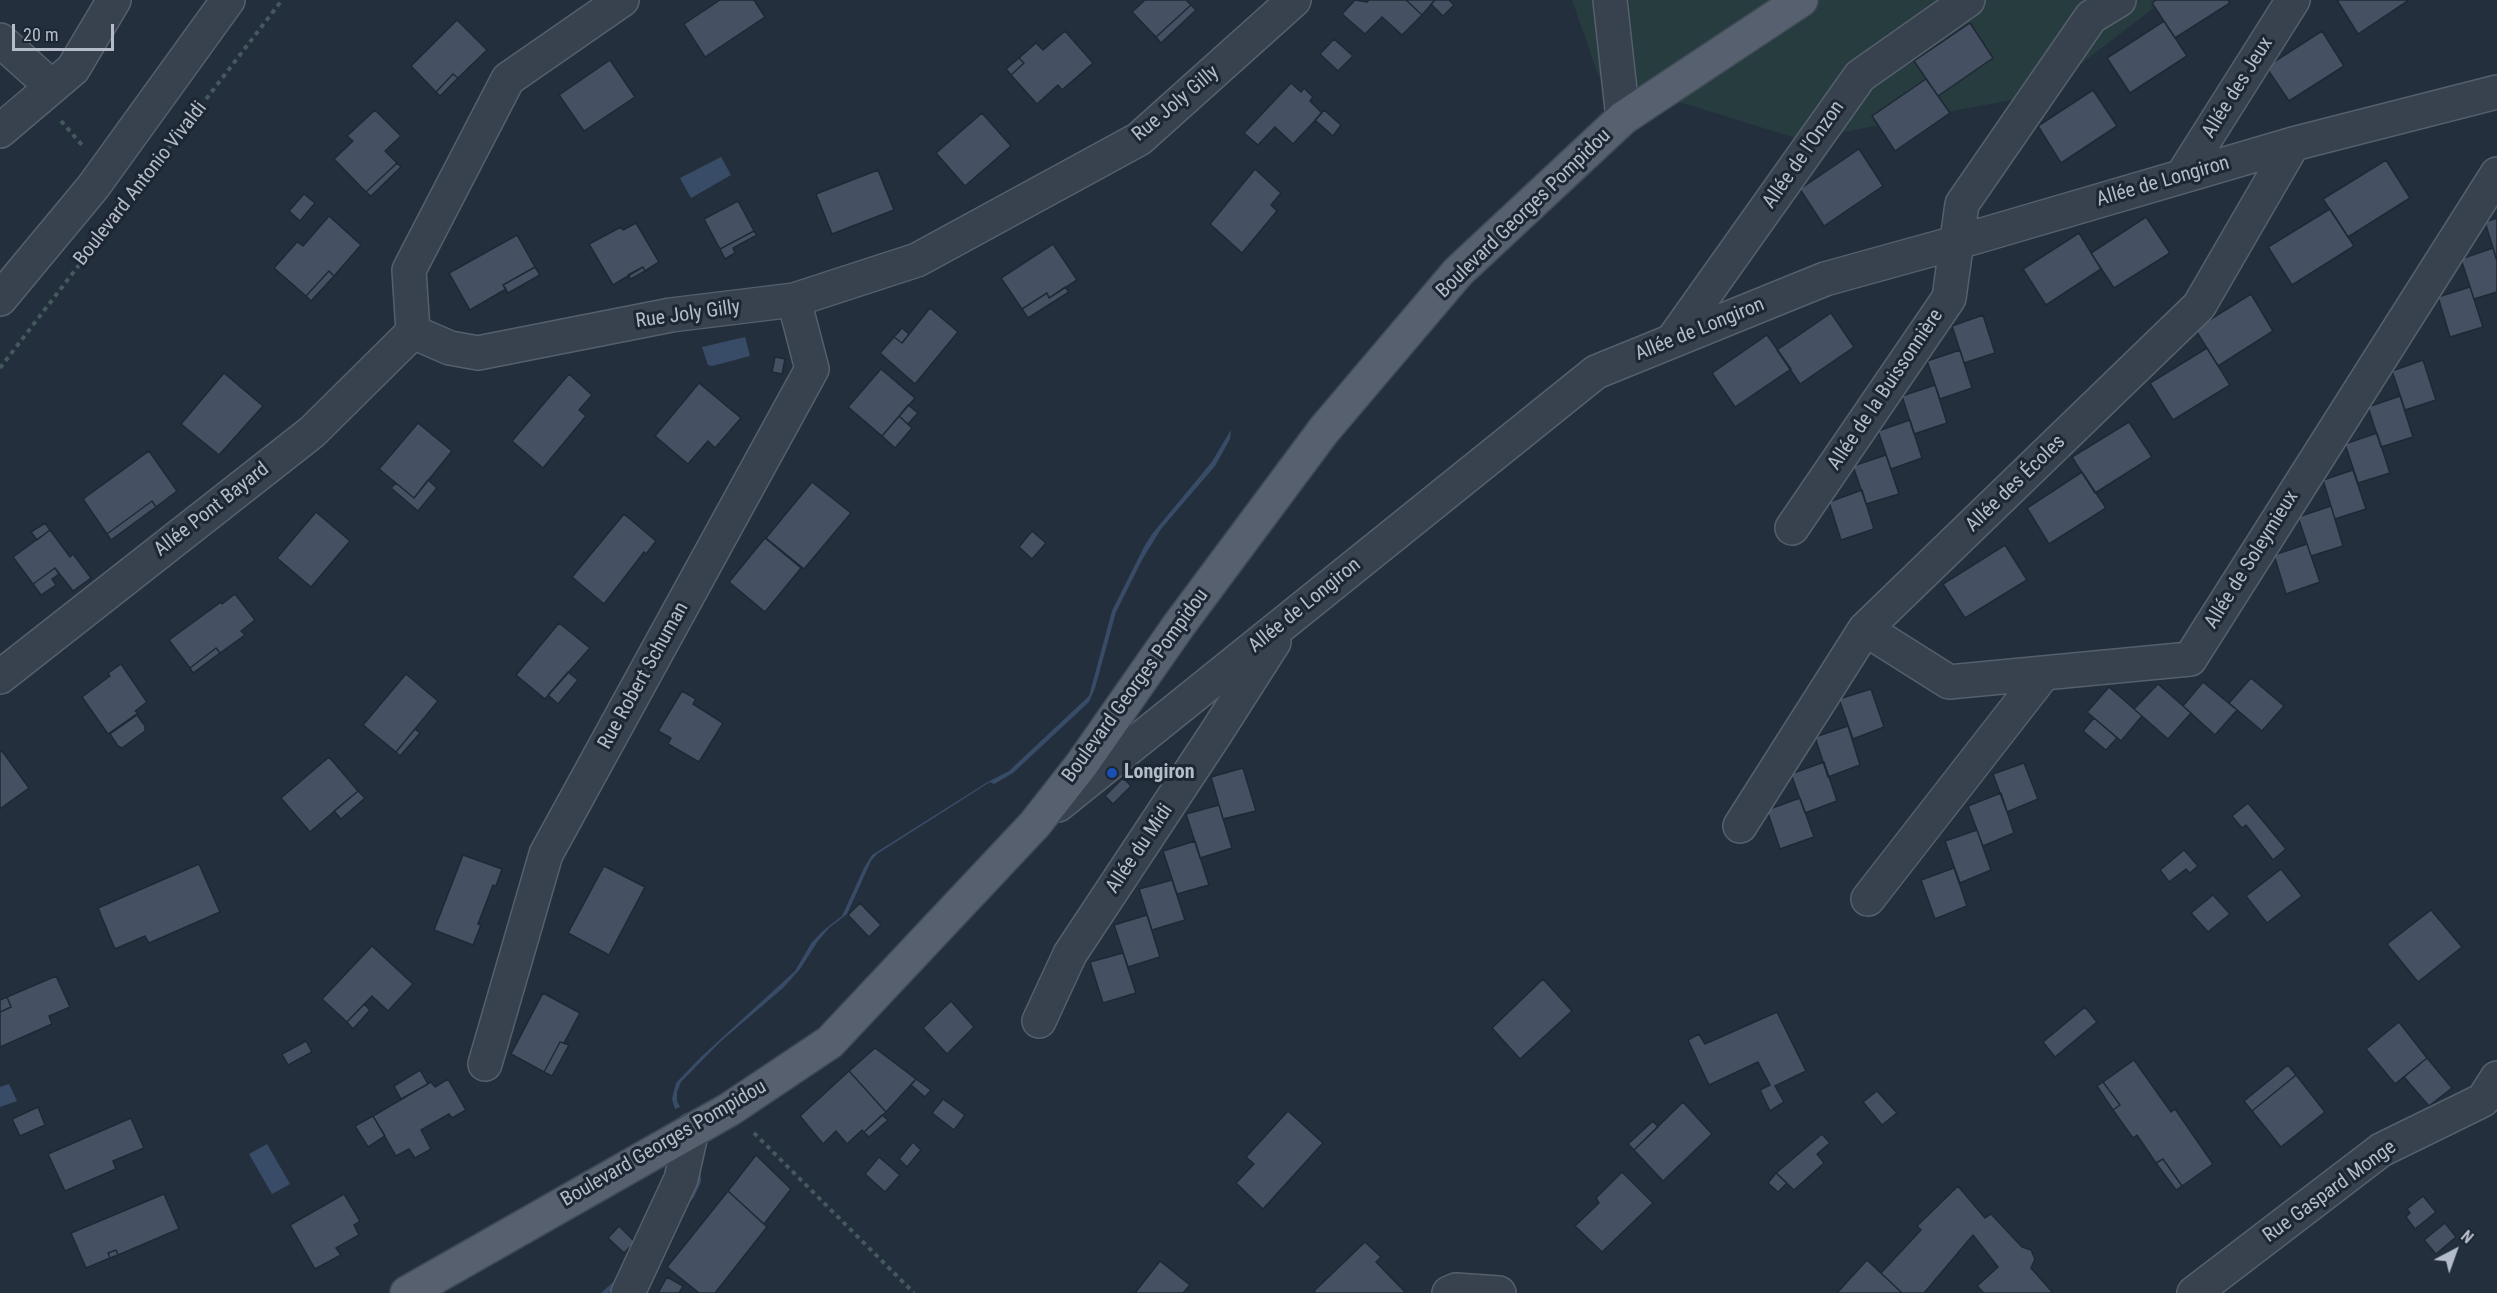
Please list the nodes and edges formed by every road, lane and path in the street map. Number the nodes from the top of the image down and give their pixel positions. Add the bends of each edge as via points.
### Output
1 (114, 0) edge
2 (228, 0) edge
3 (282, 0) edge
4 (622, 0) edge
5 (1294, 0) edge
6 (1610, 0) edge
7 (1801, 0) edge
8 (1968, 0) edge
9 (2119, 0) edge
10 (2293, 0) edge
11 (0, 40) edge
12 (45, 91) junction
13 (2497, 92) edge
14 (1623, 118) junction
15 (0, 131) edge
16 (2293, 144) junction
17 (104, 171) junction
18 (2497, 174) edge
19 (2182, 176) junction
20 (130, 198) dead end
21 (116, 217) dead end
22 (1955, 243) junction
23 (0, 299) edge
24 (794, 300) junction
25 (413, 332) junction
26 (1672, 341) junction
27 (0, 368) edge
28 (1792, 528) dead end
29 (1288, 620) junction
30 (1865, 629) junction
31 (2044, 673) junction
32 (0, 677) edge
33 (1035, 824) junction
34 (1740, 826) dead end
35 (1868, 899) dead end
36 (1039, 1021) dead end
37 (485, 1064) dead end
38 (2497, 1078) edge
39 (730, 1109) junction
40 (692, 1130) junction
41 (407, 1293) edge
42 (628, 1293) edge
43 (914, 1293) edge
44 (1449, 1293) edge
45 (1498, 1293) edge
46 (2194, 1293) edge

1 - 12 street via 73,69
2 - 17 street, Boulevard Antonio Vivaldi
3 - 20 path, Boulevard Antonio Vivaldi
4 - 25 street via 508,79 409,270
5 - 24 street, Rue Joly Gilly via 1139,139 918,260
6 - 14 street
7 - 14 main road, Boulevard Georges Pompidou
8 - 26 street, Allée de l'Onzon via 1860,76
9 - 22 street via 2091,17 1962,204
10 - 19 street, Allée des Jeux
11 - 12 street
12 - 15 street
12 - 17 path
13 - 16 street, Allée de Longiron
14 - 33 main road, Boulevard Georges Pompidou via 1458,273 1324,430
16 - 19 street, Allée de Longiron
16 - 30 street, Allée des Écoles via 2199,306
17 - 23 street, Boulevard Antonio Vivaldi
18 - 31 street, Allée de Soleymieux via 2190,659
19 - 22 street, Allée de Longiron
21 - 27 path, Boulevard Antonio Vivaldi
22 - 26 street, Allée de Longiron via 1825,279
22 - 28 street, Allée de la Buissonnière via 1950,298
24 - 25 street, Rue Joly Gilly via 671,315 478,353 450,348
24 - 37 street, Rue Robert Schuman via 812,369 546,854
25 - 32 street, Allée Pont Bayard via 312,432
26 - 29 street, Allée de Longiron via 1596,372
29 - 33 street, Allée de Longiron
29 - 36 street, Allée du Midi via 1070,954
30 - 31 street, Allée de Soleymieux via 1949,682
30 - 34 street, Allée des Écoles
31 - 35 street
33 - 39 main road, Boulevard Georges Pompidou via 830,1042
38 - 46 street, Rue Gaspard Monge via 2483,1100 2381,1150
39 - 40 main road, Boulevard Georges Pompidou
39 - 43 path
40 - 41 main road, Boulevard Georges Pompidou
40 - 42 street via 681,1179
44 - 45 street

